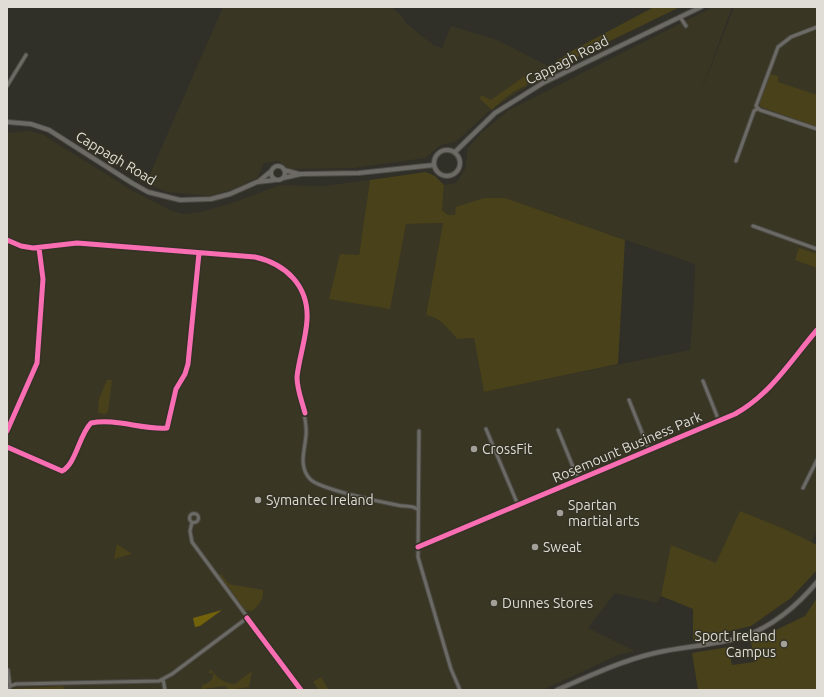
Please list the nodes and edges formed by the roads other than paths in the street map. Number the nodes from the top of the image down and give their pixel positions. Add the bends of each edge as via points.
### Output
1 (702, 7) edge
2 (680, 17) junction
3 (686, 26) dead end
4 (817, 27) edge
5 (26, 55) dead end
6 (7, 86) edge
7 (758, 109) junction
8 (8, 124) edge
9 (817, 129) edge
10 (455, 152) junction
11 (736, 161) dead end
12 (434, 165) junction
13 (284, 170) junction
14 (270, 172) junction
15 (301, 174) junction
16 (283, 178) junction
17 (275, 180) junction
18 (257, 182) junction
19 (753, 226) dead end
20 (7, 240) edge
21 (39, 248) junction
22 (817, 249) edge
23 (199, 252) junction
24 (817, 330) edge
25 (703, 381) dead end
26 (629, 400) dead end
27 (719, 421) junction
28 (486, 429) dead end
29 (558, 430) dead end
30 (7, 431) edge
31 (419, 431) dead end
32 (7, 447) edge
33 (649, 450) junction
34 (817, 460) edge
35 (578, 479) junction
36 (803, 488) dead end
37 (518, 506) junction
38 (417, 509) junction
39 (192, 522) dead end
40 (418, 547) junction
41 (817, 582) edge
42 (247, 618) junction
43 (8, 670) edge
44 (163, 679) junction
45 (10, 686) junction
46 (8, 690) edge
47 (165, 690) edge
48 (301, 690) edge
49 (460, 690) edge
50 (558, 690) edge

1 - 2 street, Cappagh Road
2 - 3 street
2 - 10 street, Cappagh Road via 543,83 495,113
4 - 7 street via 791,37 778,48 757,103
5 - 6 street
7 - 9 street
7 - 11 street via 754,111
8 - 18 street, Cappagh Road via 31,124 49,130 132,183 163,197 180,200 211,199
10 - 12 street via 447,150 439,153
10 - 12 street via 460,161 456,173 444,175
12 - 15 street, Cappagh Road via 359,173
13 - 14 street, Cappagh Road via 276,166
13 - 15 street, Cappagh Road
13 - 16 street
14 - 17 street
14 - 18 street, Cappagh Road
15 - 16 street, Cappagh Road
16 - 17 street, Cappagh Road
17 - 18 street, Cappagh Road
19 - 22 street
20 - 21 street via 21,246
21 - 23 street via 77,243
21 - 30 street via 43,279 37,363
23 - 32 street via 188,364 176,389 167,428 113,423 91,424 68,467 62,471
23 - 38 street via 255,257 272,262 293,277 303,293 307,321 298,389 306,422 304,468 311,480 323,486
24 - 27 street, Rosemount Business Park via 762,396 745,409
25 - 27 street, Rosemount Business Park
26 - 33 street, Rosemount Business Park
27 - 33 street, Rosemount Business Park
28 - 37 street
29 - 35 street, Rosemount Business Park
31 - 38 street
33 - 35 street, Rosemount Business Park
34 - 36 street
35 - 37 street, Rosemount Business Park
37 - 40 street, Rosemount Business Park
38 - 40 street
39 - 42 street via 192,542
40 - 49 street via 418,557 451,669
41 - 50 street via 795,606 780,617 742,637 656,653 614,665
42 - 44 street
42 - 48 street
43 - 45 street
44 - 45 street
44 - 47 street
45 - 46 street

